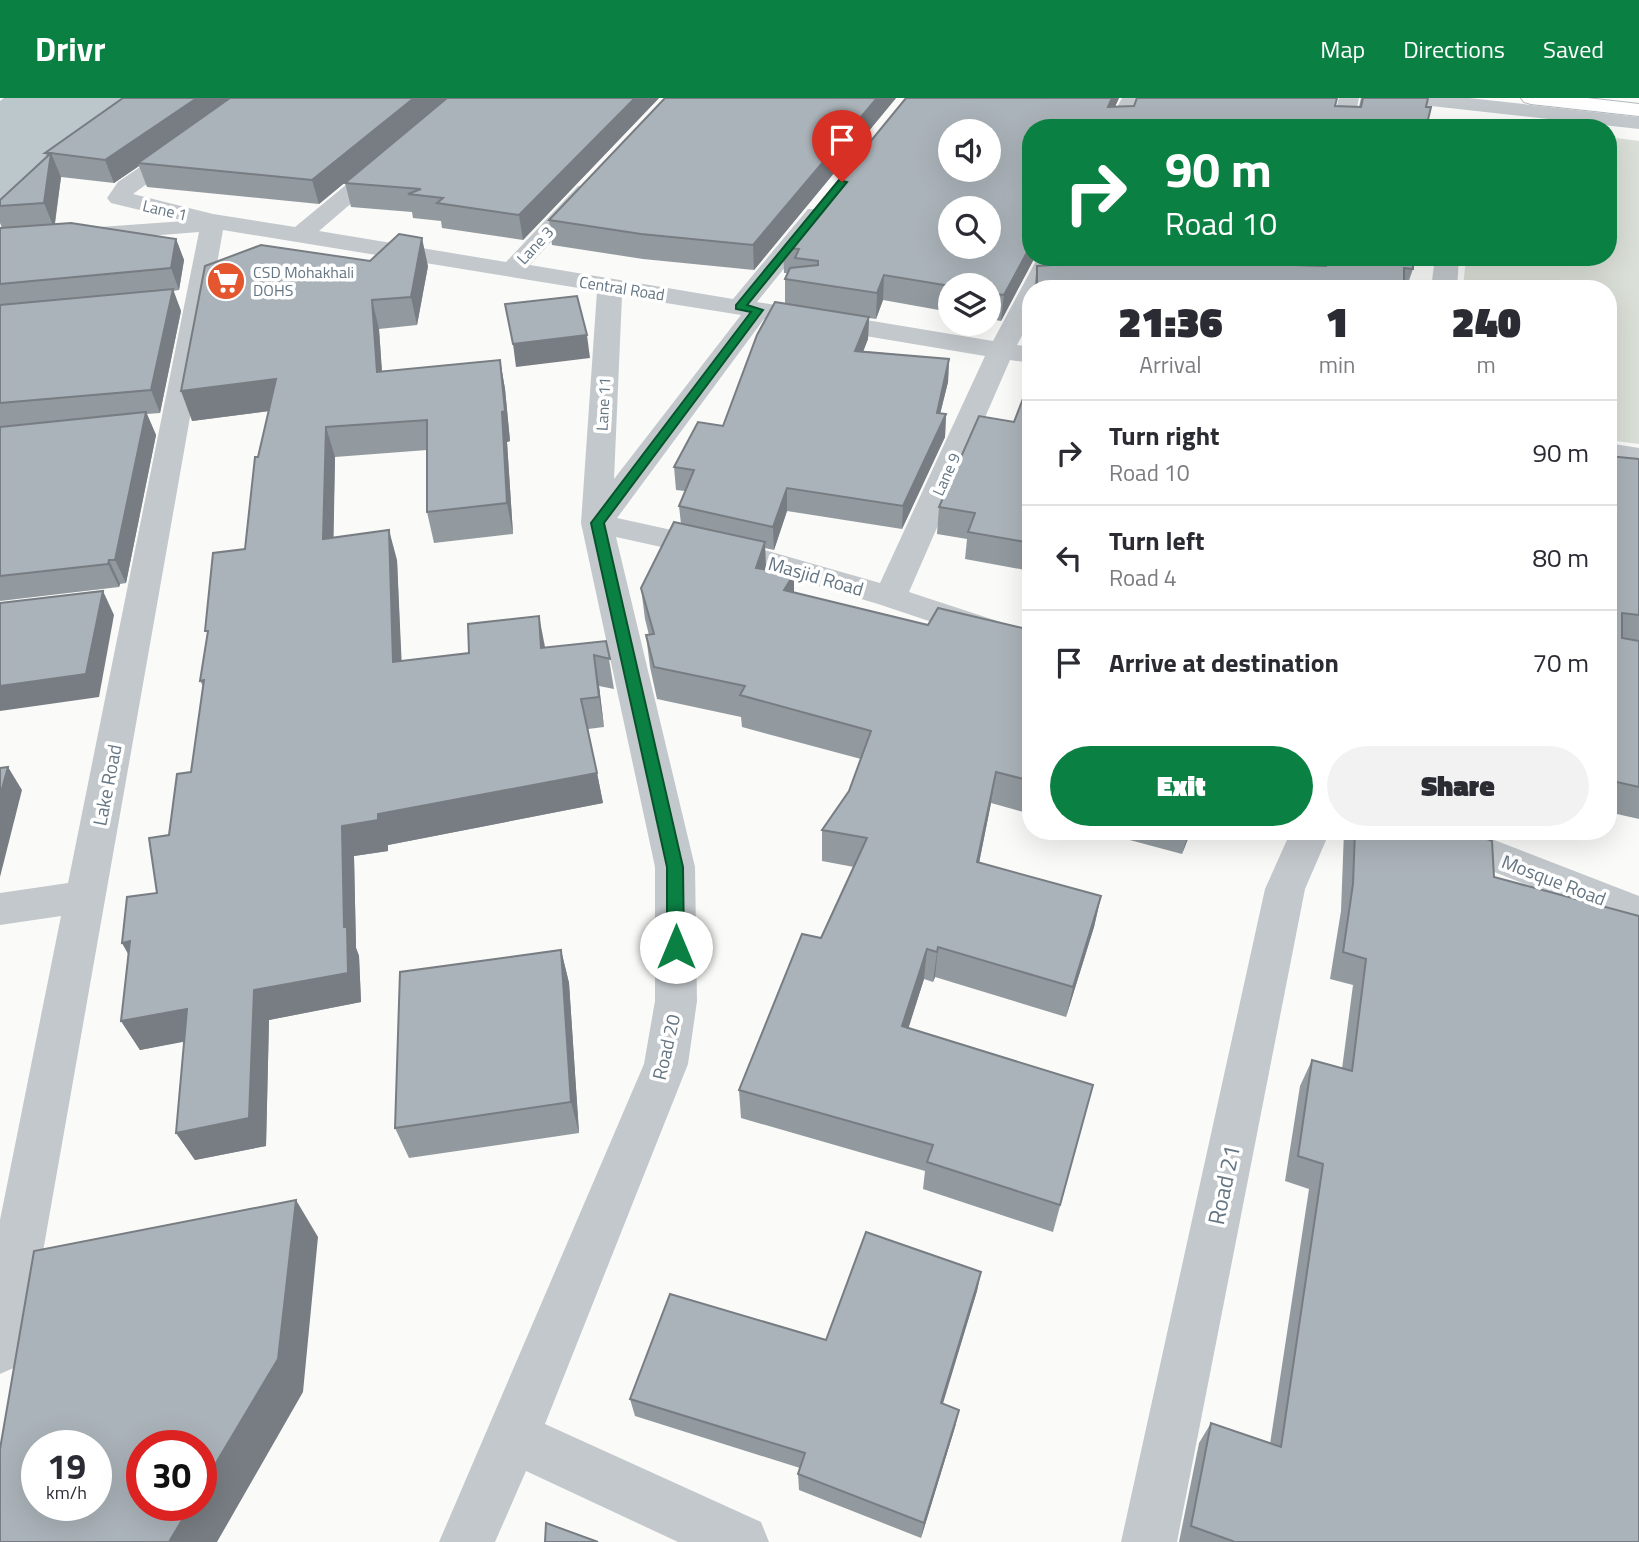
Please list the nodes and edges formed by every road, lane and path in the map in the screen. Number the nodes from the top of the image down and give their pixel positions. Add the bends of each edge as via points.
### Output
1 (255, 98) edge
2 (464, 98) edge
3 (1132, 98) edge
4 (1349, 98) edge
5 (1413, 98) edge
6 (1531, 98) edge
7 (1465, 104) junction
8 (1639, 110) edge
9 (1122, 119) edge
10 (1344, 119) edge
11 (1463, 119) edge
12 (1602, 119) edge
13 (1617, 121) edge
14 (1639, 123) edge
15 (598, 179) edge
16 (834, 192) edge
17 (213, 223) junction
18 (300, 235) junction
19 (0, 242) edge
20 (512, 270) junction
21 (610, 286) junction
22 (749, 309) junction
23 (1022, 311) edge
24 (1002, 350) junction
25 (1022, 353) edge
26 (1617, 453) edge
27 (1639, 457) edge
28 (597, 523) junction
29 (890, 597) junction
30 (1022, 641) edge
31 (1307, 840) edge
32 (1453, 840) edge
33 (86, 896) junction
34 (0, 909) edge
35 (1639, 913) edge
36 (7, 1279) edge
37 (0, 1348) edge
38 (513, 1437) junction
39 (467, 1542) edge
40 (741, 1542) edge
41 (1149, 1542) edge

1 - 17 street, Lane 1 via 126,187 119,198
2 - 18 street
3 - 9 street
4 - 10 street
5 - 7 street
6 - 8 highway
7 - 11 street
7 - 12 street
13 - 14 street
15 - 20 street, Lane 3
16 - 22 street
17 - 18 street, Central Road
17 - 19 street
17 - 33 street, Lake Road via 186,300 162,424 130,599
18 - 20 street, Central Road
20 - 21 street, Central Road
21 - 22 street, Central Road
21 - 28 street, Lane 11
22 - 24 street, Central Road
22 - 28 street
23 - 24 street, Lane 9
24 - 25 street, Central Road
24 - 29 street, Lane 9
26 - 27 street
28 - 29 street, Masjid Road via 768,561
28 - 38 street, Road 20 via 675,867 676,1001 666,1064
29 - 30 street, Masjid Road
31 - 41 street, Road 21 via 1285,889
32 - 35 street, Mosque Road
33 - 34 street
33 - 36 street, Lake Road
36 - 37 street, Lake Road
38 - 39 street, Road 20
38 - 40 street

